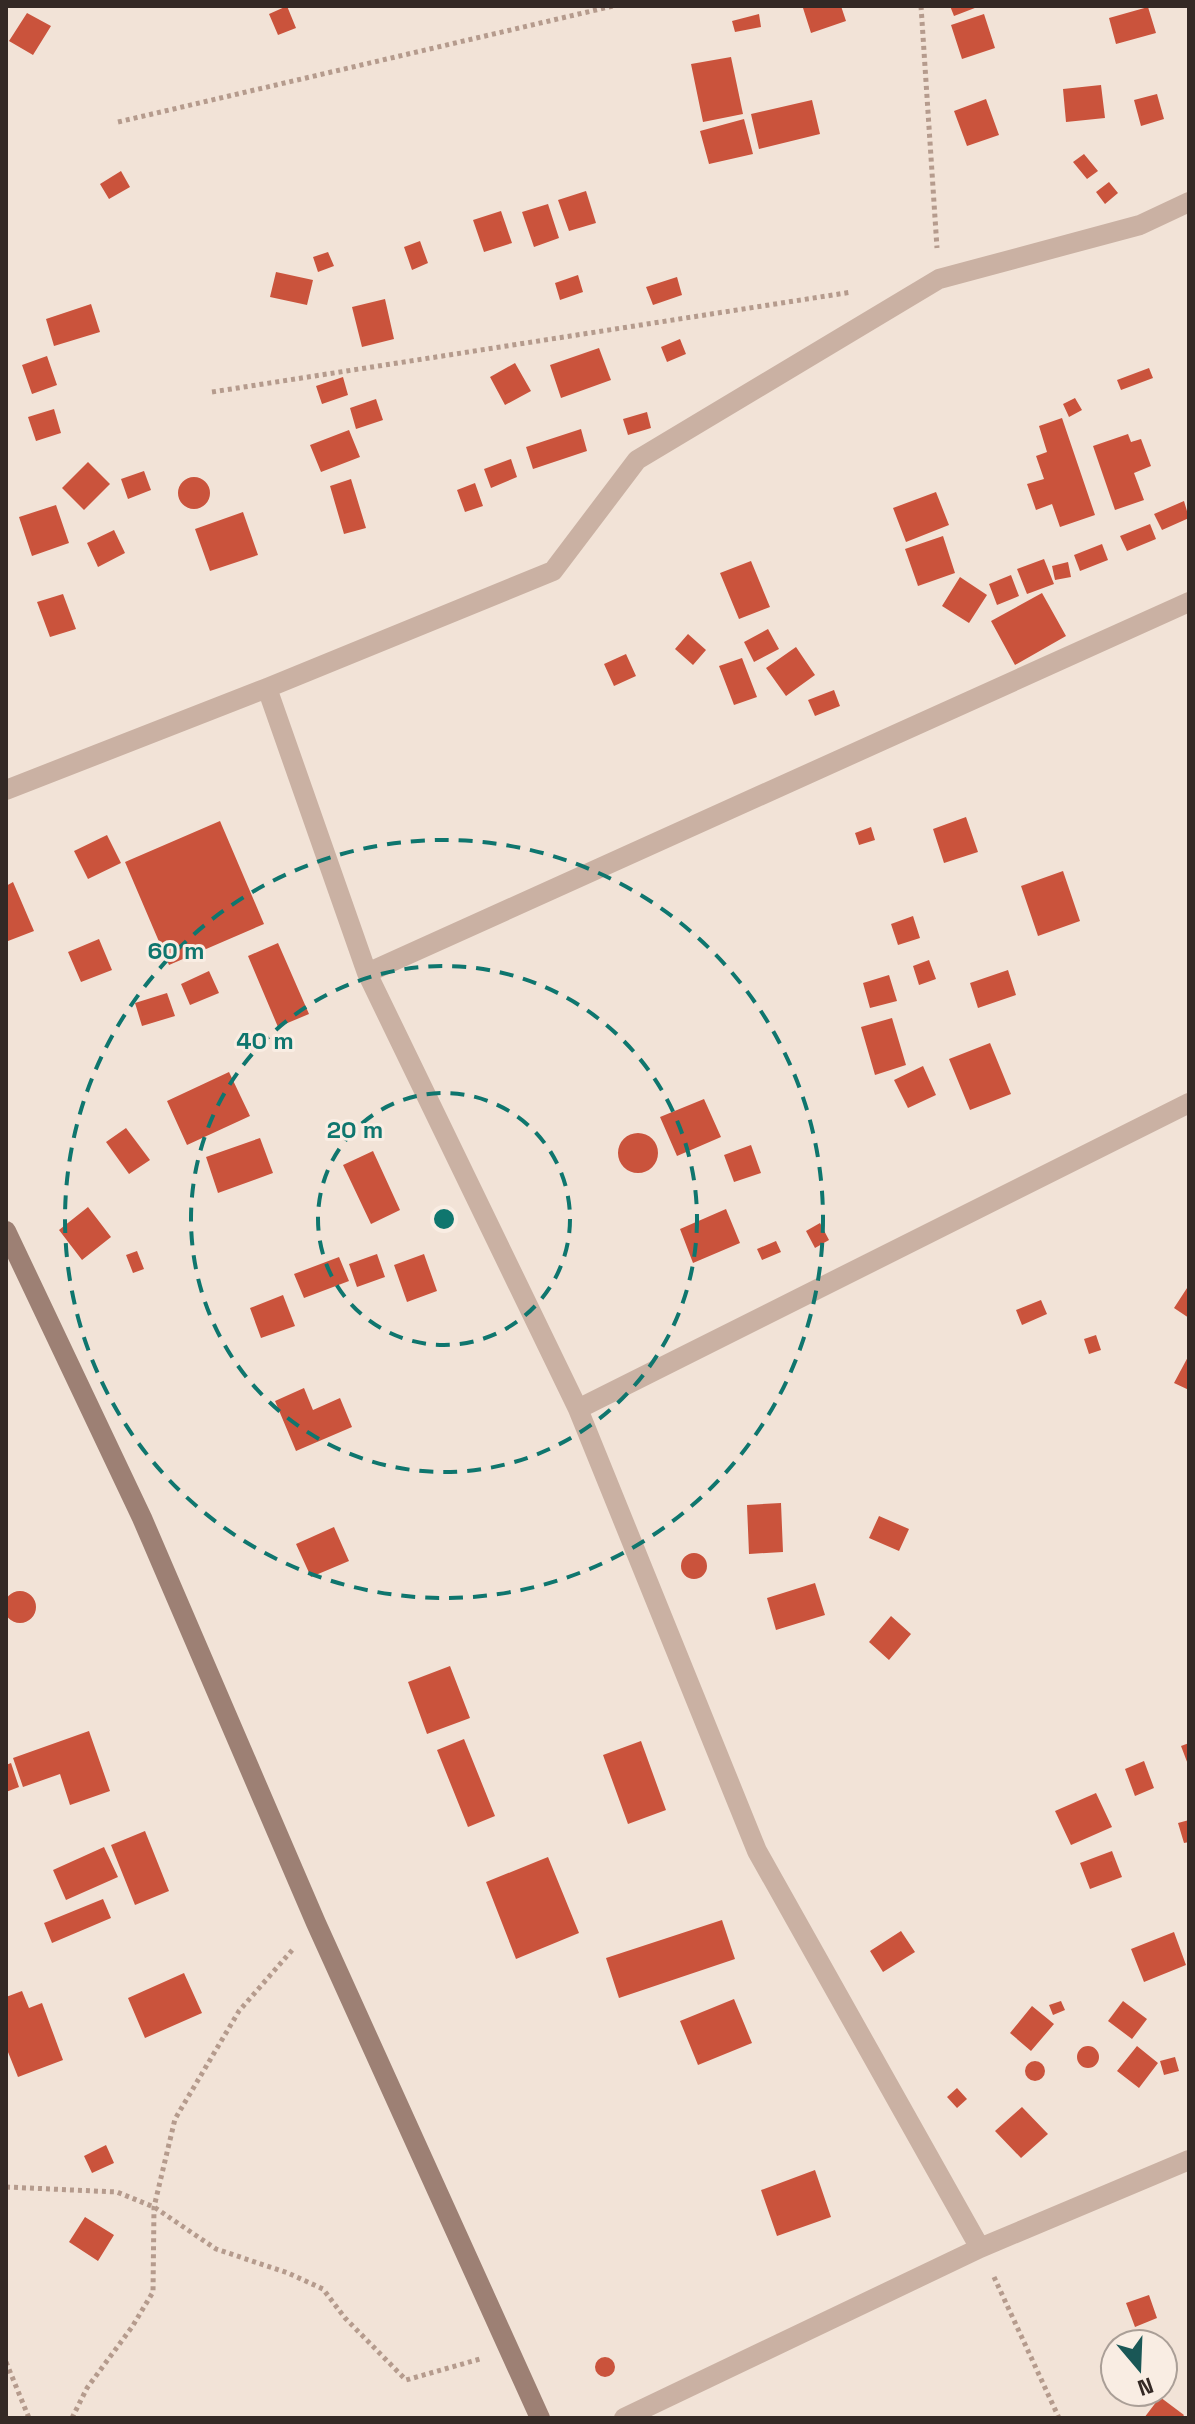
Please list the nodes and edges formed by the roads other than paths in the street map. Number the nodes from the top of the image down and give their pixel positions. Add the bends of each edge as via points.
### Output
1 (1189, 202) edge
2 (1189, 602) edge
3 (267, 688) junction
4 (6, 790) edge
5 (367, 973) junction
6 (1189, 1103) edge
7 (6, 1231) edge
8 (578, 1409) junction
9 (1189, 2160) edge
10 (980, 2248) junction
11 (540, 2418) edge
12 (624, 2418) edge

1 - 3 street via 1140,225 939,279 637,460 553,571
2 - 5 street
3 - 4 street
3 - 5 street
5 - 8 street
6 - 8 street
7 - 11 street via 142,1518 316,1923
8 - 10 street via 757,1851
9 - 10 street
10 - 12 street

